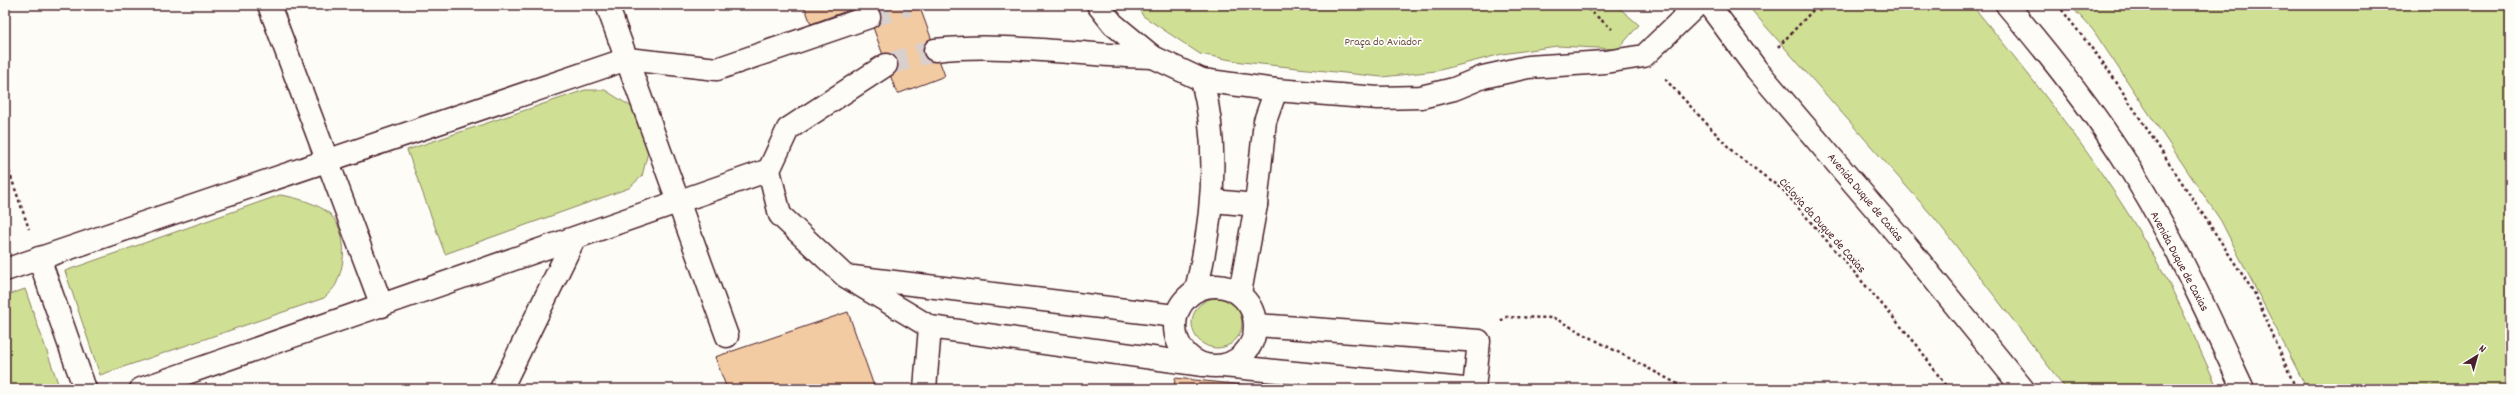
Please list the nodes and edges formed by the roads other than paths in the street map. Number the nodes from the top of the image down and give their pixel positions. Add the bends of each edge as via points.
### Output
1 (269, 5) edge
2 (607, 5) edge
3 (1098, 5) edge
4 (1697, 5) edge
5 (1709, 5) edge
6 (2007, 5) edge
7 (869, 17) tunnel mouth
8 (935, 50) tunnel mouth
9 (1153, 57) junction
10 (627, 59) junction
11 (886, 65) tunnel mouth
12 (1202, 80) junction
13 (1276, 90) junction
14 (327, 160) junction
15 (769, 170) junction
16 (1212, 201) junction
17 (679, 202) junction
18 (1256, 204) junction
19 (574, 239) junction
20 (39, 258) junction
21 (5, 270) edge
22 (845, 276) junction
23 (1196, 290) junction
24 (1240, 293) junction
25 (382, 306) junction
26 (1176, 316) junction
27 (1256, 325) junction
28 (930, 327) junction
29 (727, 336) dead end
30 (1213, 366) junction
31 (85, 389) edge
32 (141, 389) edge
33 (501, 389) edge
34 (925, 389) edge
35 (1464, 389) edge
36 (1474, 389) edge
37 (2023, 389) edge
38 (2243, 389) edge

1 - 14 main road
2 - 10 main road
3 - 9 main road via 1114,24
4 - 13 main road via 1644,56 1605,62 1528,67 1483,77 1454,89 1421,97 1378,98
5 - 37 main road, Avenida Duque de Caxias via 1757,70 1903,241
6 - 38 main road, Avenida Duque de Caxias via 2061,69 2123,157 2190,273
7 - 10 main road via 717,69
8 - 9 main road via 969,46
9 - 12 main road
10 - 14 main road
10 - 17 main road
11 - 15 main road via 788,129
12 - 13 main road
12 - 16 main road via 1210,113
13 - 18 main road via 1265,121
14 - 20 main road
14 - 25 main road
15 - 17 main road
15 - 22 main road via 780,215
16 - 18 main road
16 - 23 main road via 1204,260
17 - 19 main road
17 - 29 main road
18 - 24 main road
19 - 25 main road
19 - 33 main road
20 - 21 main road
20 - 31 main road
22 - 26 main road
22 - 28 main road
23 - 24 main road via 1218,285
23 - 26 main road via 1187,297
24 - 27 main road via 1248,302
25 - 32 main road
26 - 30 main road via 1175,329 1184,351
27 - 30 main road via 1254,337 1242,357
27 - 36 main road via 1479,341
28 - 30 main road
28 - 34 main road
30 - 35 main road

